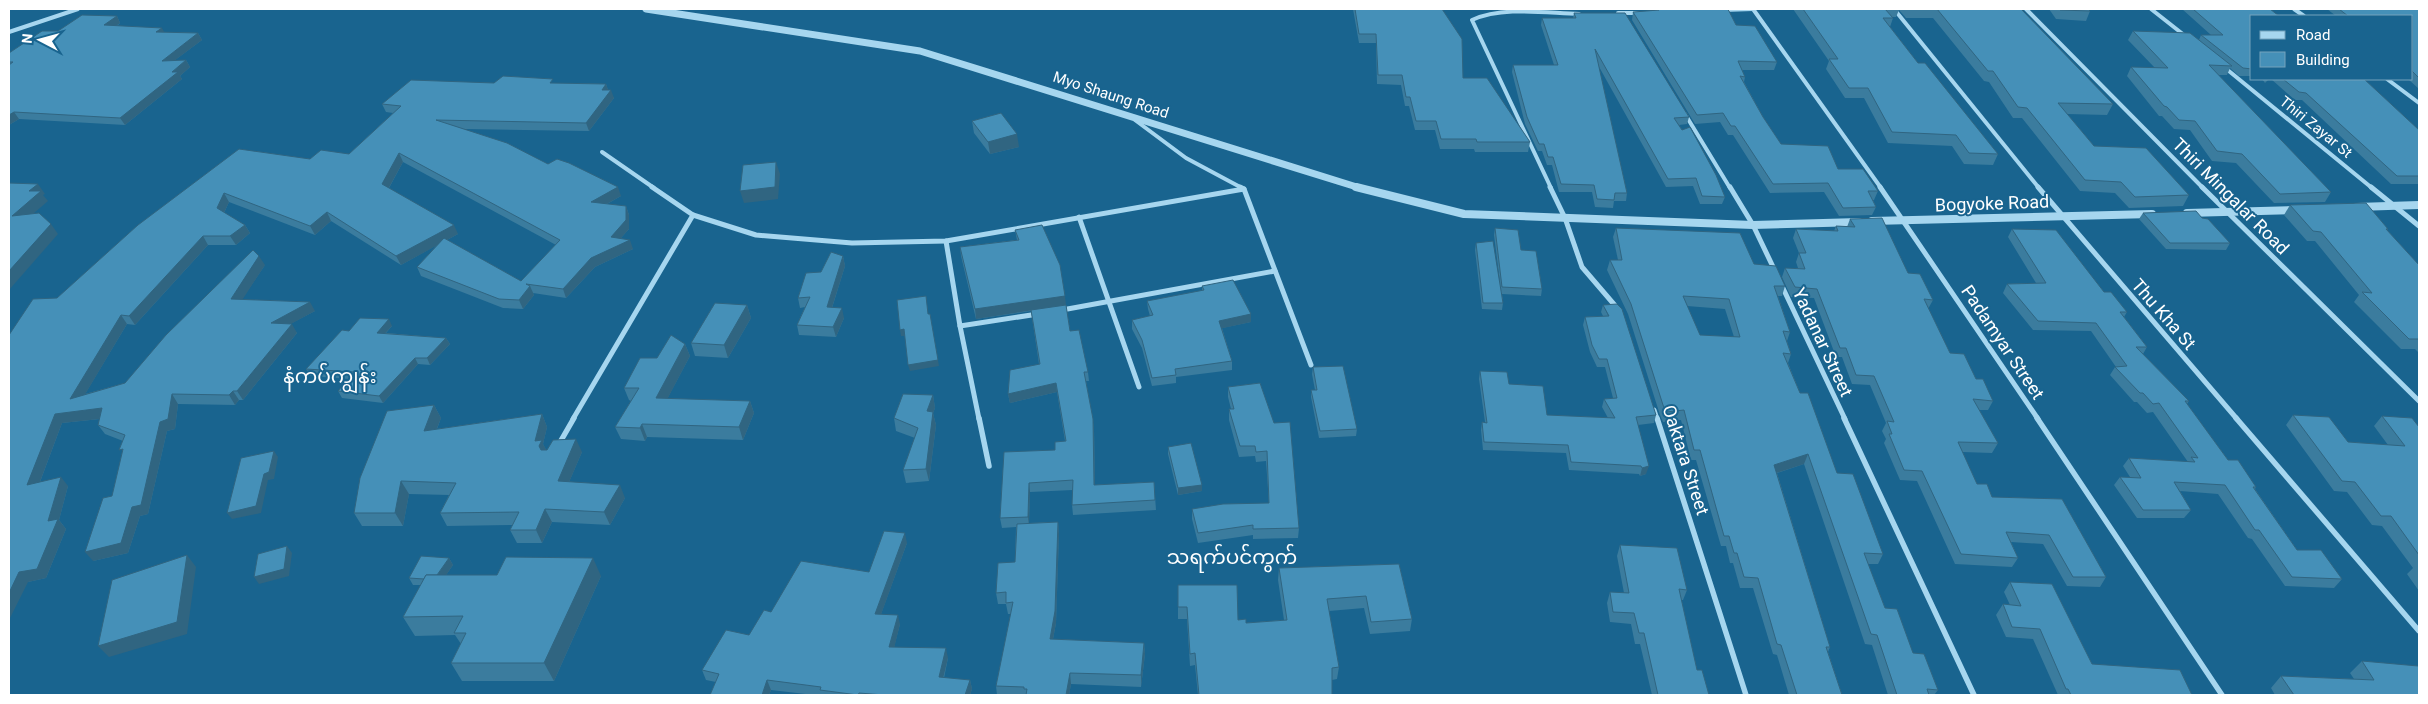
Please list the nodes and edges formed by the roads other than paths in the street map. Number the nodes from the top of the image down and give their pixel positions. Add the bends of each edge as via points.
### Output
1 (78, 9) edge
2 (646, 9) edge
3 (1618, 9) edge
4 (1753, 9) edge
5 (1894, 9) edge
6 (2026, 9) edge
7 (2151, 9) edge
8 (1716, 11) edge
9 (1642, 13) edge
10 (1583, 14) edge
11 (1613, 14) edge
12 (1623, 14) junction
13 (1628, 22) edge
14 (9, 32) edge
15 (2189, 40) edge
16 (2220, 64) edge
17 (2388, 80) edge
18 (2419, 103) edge
19 (1680, 107) edge
20 (1126, 114) junction
21 (602, 152) dead end
22 (1244, 189) junction
23 (2419, 205) edge
24 (2396, 206) junction
25 (2346, 208) edge
26 (2306, 209) edge
27 (2227, 212) junction
28 (2178, 213) edge
29 (2159, 214) edge
30 (693, 215) junction
31 (2062, 216) junction
32 (1079, 217) junction
33 (1565, 218) junction
34 (1905, 221) junction
35 (1753, 225) junction
36 (2419, 226) edge
37 (946, 241) junction
38 (1275, 271) junction
39 (1109, 303) junction
40 (1053, 311) edge
41 (1044, 313) edge
42 (1624, 315) edge
43 (960, 326) junction
44 (1311, 365) dead end
45 (1139, 387) dead end
46 (1651, 400) edge
47 (2419, 401) edge
48 (555, 451) edge
49 (989, 466) dead end
50 (2419, 631) edge
51 (1746, 695) edge
52 (1974, 695) edge
53 (2222, 695) edge

1 - 14 street
2 - 20 street, Myo Shaung Road via 920,51
3 - 12 street
4 - 8 street
4 - 34 street, Padamyar Street
5 - 31 street, Thu Kha St
6 - 27 street, Thiri Mingalar Road
7 - 15 street
9 - 12 street
10 - 33 street via 1493,14 1472,20
11 - 12 street
12 - 13 street
16 - 24 street, Thiri Zayar St
17 - 18 street
19 - 35 street, Yadanar Street
20 - 22 street via 1186,158
20 - 33 street, Myo Shaung Road via 1370,191 1464,214
21 - 30 street
22 - 32 street
22 - 38 street
23 - 24 street
24 - 25 street
24 - 36 street, Thiri Zayar St
26 - 27 street
27 - 28 street
27 - 47 street, Thiri Mingalar Road
29 - 31 street, Bogyoke Road
30 - 37 street via 756,235 852,243
30 - 48 street
31 - 34 street, Bogyoke Road
31 - 50 street, Thu Kha St
32 - 37 street
32 - 39 street
33 - 35 street, Bogyoke Road
33 - 42 street via 1582,267
34 - 35 street, Bogyoke Road
34 - 53 street, Padamyar Street
35 - 52 street, Yadanar Street
37 - 43 street
38 - 39 street
38 - 44 street
39 - 40 street
39 - 45 street
41 - 43 street
43 - 49 street
46 - 51 street, Oaktara Street

